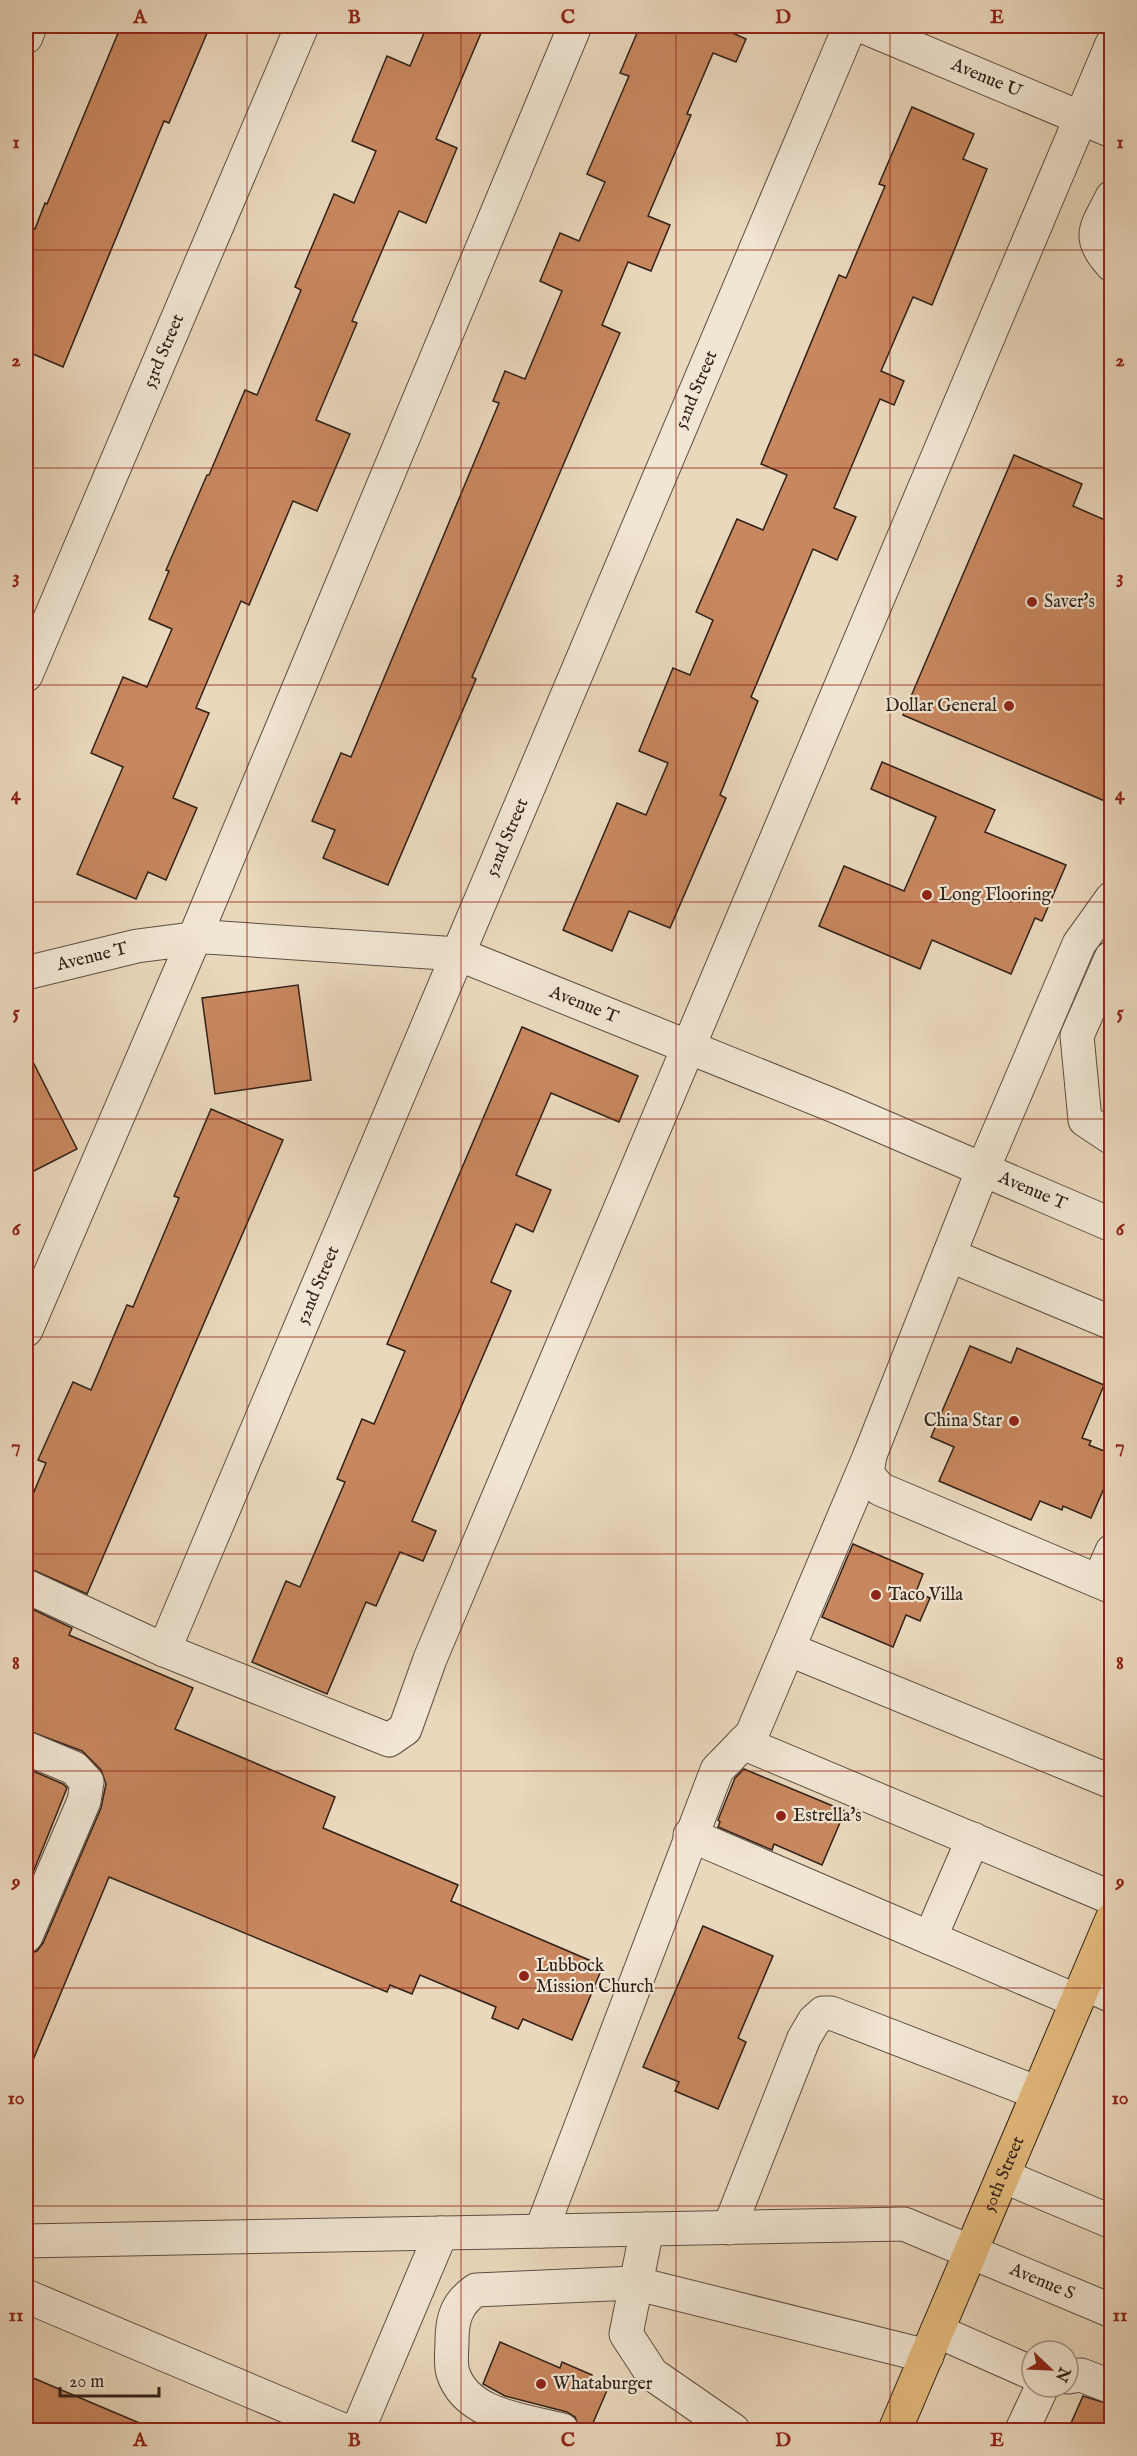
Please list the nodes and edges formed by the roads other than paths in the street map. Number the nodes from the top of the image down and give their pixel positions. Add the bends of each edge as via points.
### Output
1 (30, 26) edge
2 (302, 26) edge
3 (574, 26) edge
4 (850, 26) edge
5 (862, 26) edge
6 (26, 37) edge
7 (1112, 45) edge
8 (1080, 118) junction
9 (1112, 131) edge
10 (1112, 197) edge
11 (1112, 265) edge
12 (26, 675) edge
13 (1112, 898) edge
14 (194, 939) junction
15 (1079, 944) junction
16 (458, 954) junction
17 (1111, 958) edge
18 (26, 973) edge
19 (689, 1047) junction
20 (1112, 1138) edge
21 (983, 1169) junction
22 (1112, 1225) edge
23 (949, 1255) junction
24 (1112, 1323) edge
25 (26, 1330) edge
26 (870, 1455) junction
27 (1112, 1551) edge
28 (1105, 1584) edge
29 (26, 1586) edge
30 (788, 1649) junction
31 (164, 1650) junction
32 (743, 1743) junction
33 (26, 1748) edge
34 (1112, 1782) edge
35 (690, 1835) junction
36 (973, 1839) junction
37 (1112, 1898) edge
38 (1112, 1920) edge
39 (26, 1936) edge
40 (930, 1938) junction
41 (1091, 1994) edge
42 (1038, 2093) junction
43 (1003, 2176) junction
44 (1112, 2222) edge
45 (729, 2228) junction
46 (647, 2229) junction
47 (541, 2231) junction
48 (441, 2233) junction
49 (26, 2241) edge
50 (971, 2252) junction
51 (634, 2283) junction
52 (26, 2296) edge
53 (1112, 2312) edge
54 (932, 2343) junction
55 (1020, 2369) edge
56 (1080, 2375) edge
57 (1112, 2388) edge
58 (1036, 2399) edge
59 (343, 2430) edge
60 (358, 2430) edge
61 (562, 2430) edge
62 (733, 2430) edge
63 (895, 2430) edge
64 (1022, 2430) edge

1 - 6 street
2 - 12 street, 53rd Street
3 - 14 street
4 - 16 street, 52nd Street
5 - 8 street, Avenue U
7 - 8 street
8 - 9 street, Avenue U
8 - 19 street
10 - 11 street via 1094,237 1098,250
13 - 15 street
14 - 16 street, Avenue T
14 - 18 street, Avenue T via 137,946
14 - 25 street
15 - 17 street
15 - 21 street
16 - 19 street, Avenue T
16 - 31 street, 52nd Street
17 - 20 street via 1077,1036 1085,1120
19 - 21 street, Avenue T
19 - 31 street via 430,1659 405,1729 389,1740
21 - 22 street, Avenue T
21 - 23 street
23 - 24 street
23 - 26 street
26 - 28 street via 867,1474 880,1489
26 - 30 street
27 - 28 street
29 - 31 street
30 - 32 street via 752,1734
30 - 34 street
32 - 35 street via 717,1770
32 - 36 street
33 - 39 street via 74,1768 87,1782 84,1801
35 - 40 street
35 - 47 street
36 - 37 street
36 - 40 street
38 - 41 main road, 50th Street
40 - 41 street
41 - 42 main road, 50th Street
42 - 43 main road, 50th Street
42 - 45 street via 823,2013 804,2038
43 - 44 street
43 - 50 main road, 50th Street
45 - 46 street, Avenue S
45 - 50 street, Avenue S via 904,2224
46 - 47 street, Avenue S
46 - 51 street
47 - 48 street, Avenue S
48 - 49 street, Avenue S
48 - 60 street
50 - 53 street, Avenue S
50 - 54 main road, 50th Street
51 - 54 street
51 - 61 street via 476,2290 464,2298 456,2311 452,2372 466,2396 479,2407
51 - 62 street via 626,2334 652,2374
52 - 59 street
54 - 55 street
54 - 63 main road, 50th Street
56 - 57 street
58 - 64 street

